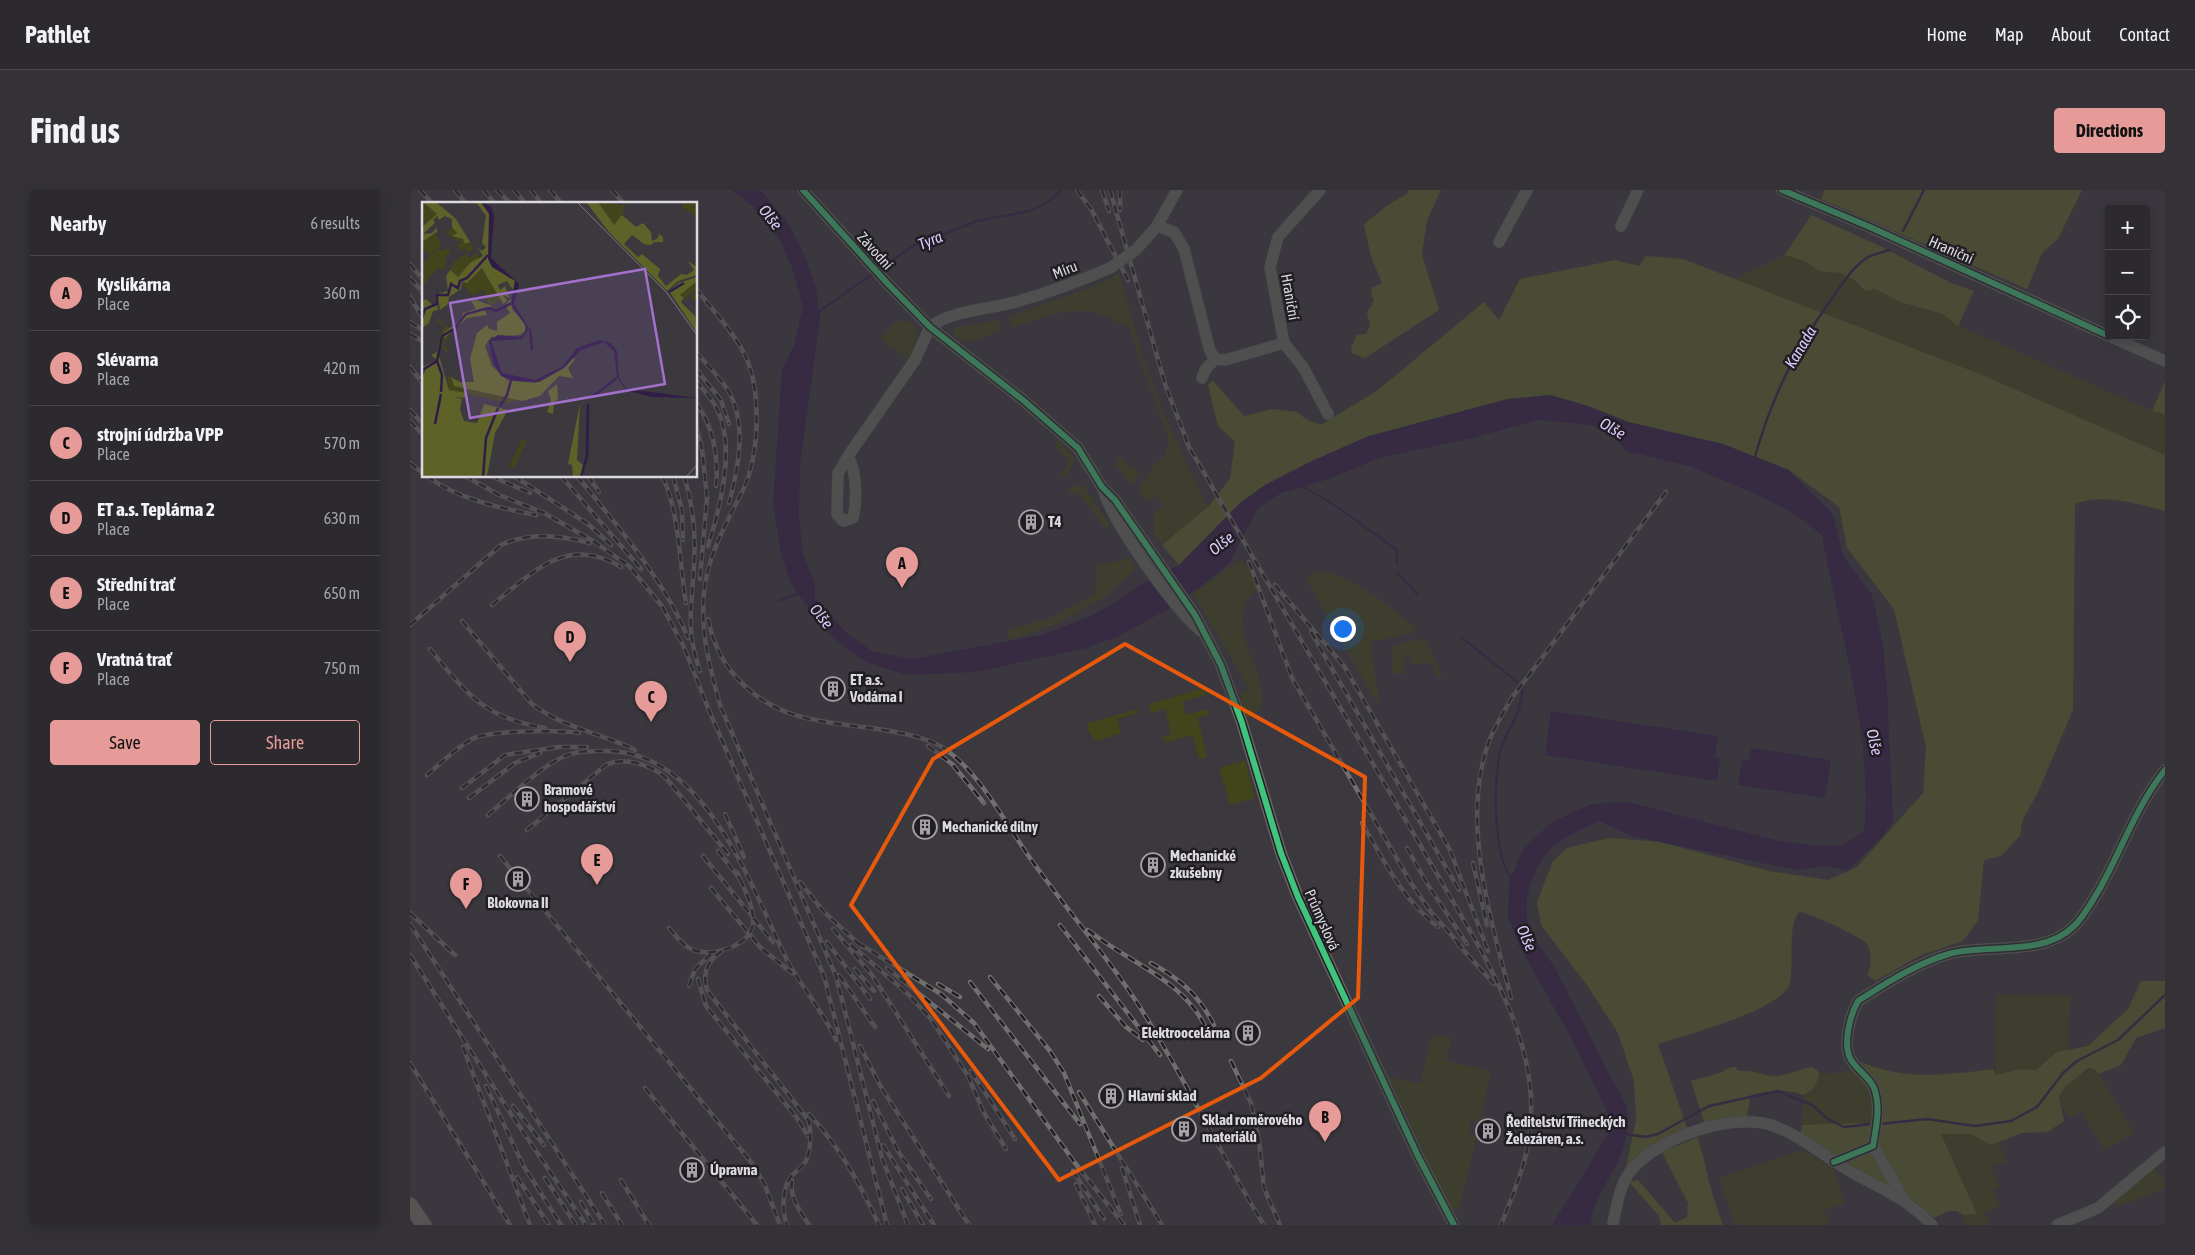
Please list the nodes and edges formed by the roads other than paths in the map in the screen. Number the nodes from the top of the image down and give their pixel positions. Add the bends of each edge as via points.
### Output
1 (803, 190) edge
2 (1176, 190) edge
3 (1320, 190) edge
4 (1527, 190) edge
5 (1638, 190) edge
6 (1782, 190) edge
7 (1156, 226) junction
8 (1621, 226) dead end
9 (1498, 242) dead end
10 (930, 327) junction
11 (2105, 334) edge
12 (2118, 340) edge
13 (1284, 343) junction
14 (1212, 355) junction
15 (2165, 361) edge
16 (1202, 378) dead end
17 (1328, 414) dead end
18 (848, 456) junction
19 (1102, 487) joint
20 (2165, 770) edge
21 (1874, 1146) junction
22 (2165, 1152) edge
23 (1834, 1162) junction
24 (1905, 1200) junction
25 (410, 1205) edge
26 (1612, 1223) dead end
27 (424, 1225) edge
28 (1454, 1225) edge
29 (1932, 1225) edge
30 (2057, 1225) edge

1 - 10 street, Závodní
2 - 7 street, Míru
3 - 13 street, Hraniční via 1278,236 1273,250 1270,267
4 - 9 street
5 - 8 street
6 - 11 street, Hraniční
7 - 10 street, Míru, bridge via 1136,250 1110,268 1067,286 1018,302 944,319
7 - 14 street via 1174,232 1184,249
10 - 18 street via 915,360
10 - 19 street, Závodní via 1078,448
12 - 15 street, Hraniční
13 - 14 street via 1225,360
13 - 17 street, Hraniční via 1303,367
14 - 16 street
18 - 18 street via 838,472 837,514 843,521 853,518 855,510 852,464
19 - 28 street, Průmyslová via 1114,500 1141,546 1214,650 1227,679 1281,853 1298,897 1418,1156
20 - 21 street via 2091,904 2072,929 2040,944 1955,953 1937,958 1858,1001 1851,1017 1849,1051 1850,1058 1869,1078 1874,1089 1877,1118
21 - 23 street
21 - 24 street
22 - 30 street via 2098,1208
23 - 24 street
23 - 26 street via 1772,1126 1744,1122 1711,1127 1670,1140 1636,1165 1621,1188
24 - 29 street
25 - 27 main road

